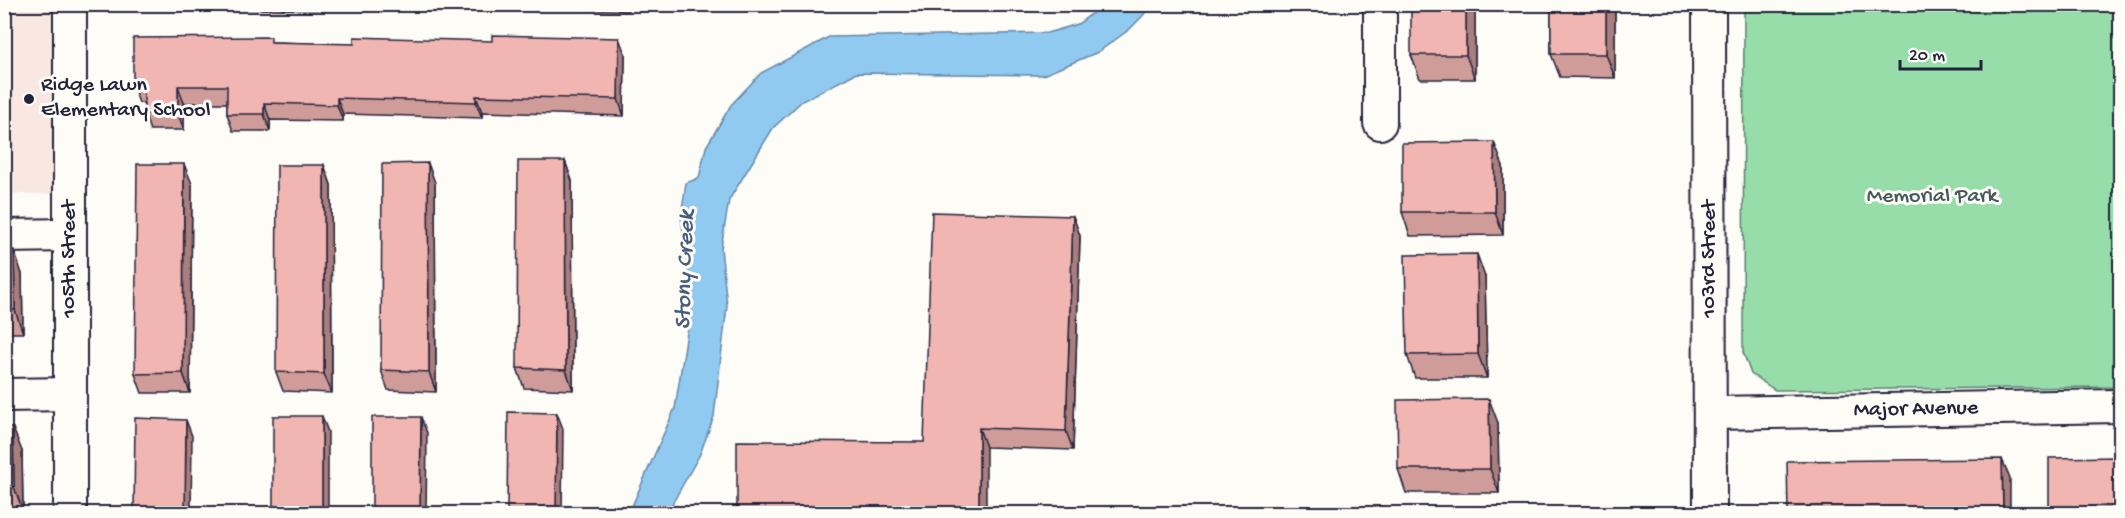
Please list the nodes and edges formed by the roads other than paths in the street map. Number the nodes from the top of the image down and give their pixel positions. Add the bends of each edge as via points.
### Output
1 (70, 4) edge
2 (1380, 4) edge
3 (1709, 4) edge
4 (1380, 123) dead end
5 (70, 235) junction
6 (4, 236) edge
7 (70, 394) junction
8 (4, 395) edge
9 (2121, 406) edge
10 (1711, 413) junction
11 (70, 513) edge
12 (1710, 513) edge

1 - 5 street, 105th Street
2 - 4 street
3 - 10 street, 103rd Street
5 - 6 street
5 - 7 street, 105th Street
7 - 8 street
7 - 11 street, 105th Street
9 - 10 street, Major Avenue
10 - 12 street, 103rd Street

